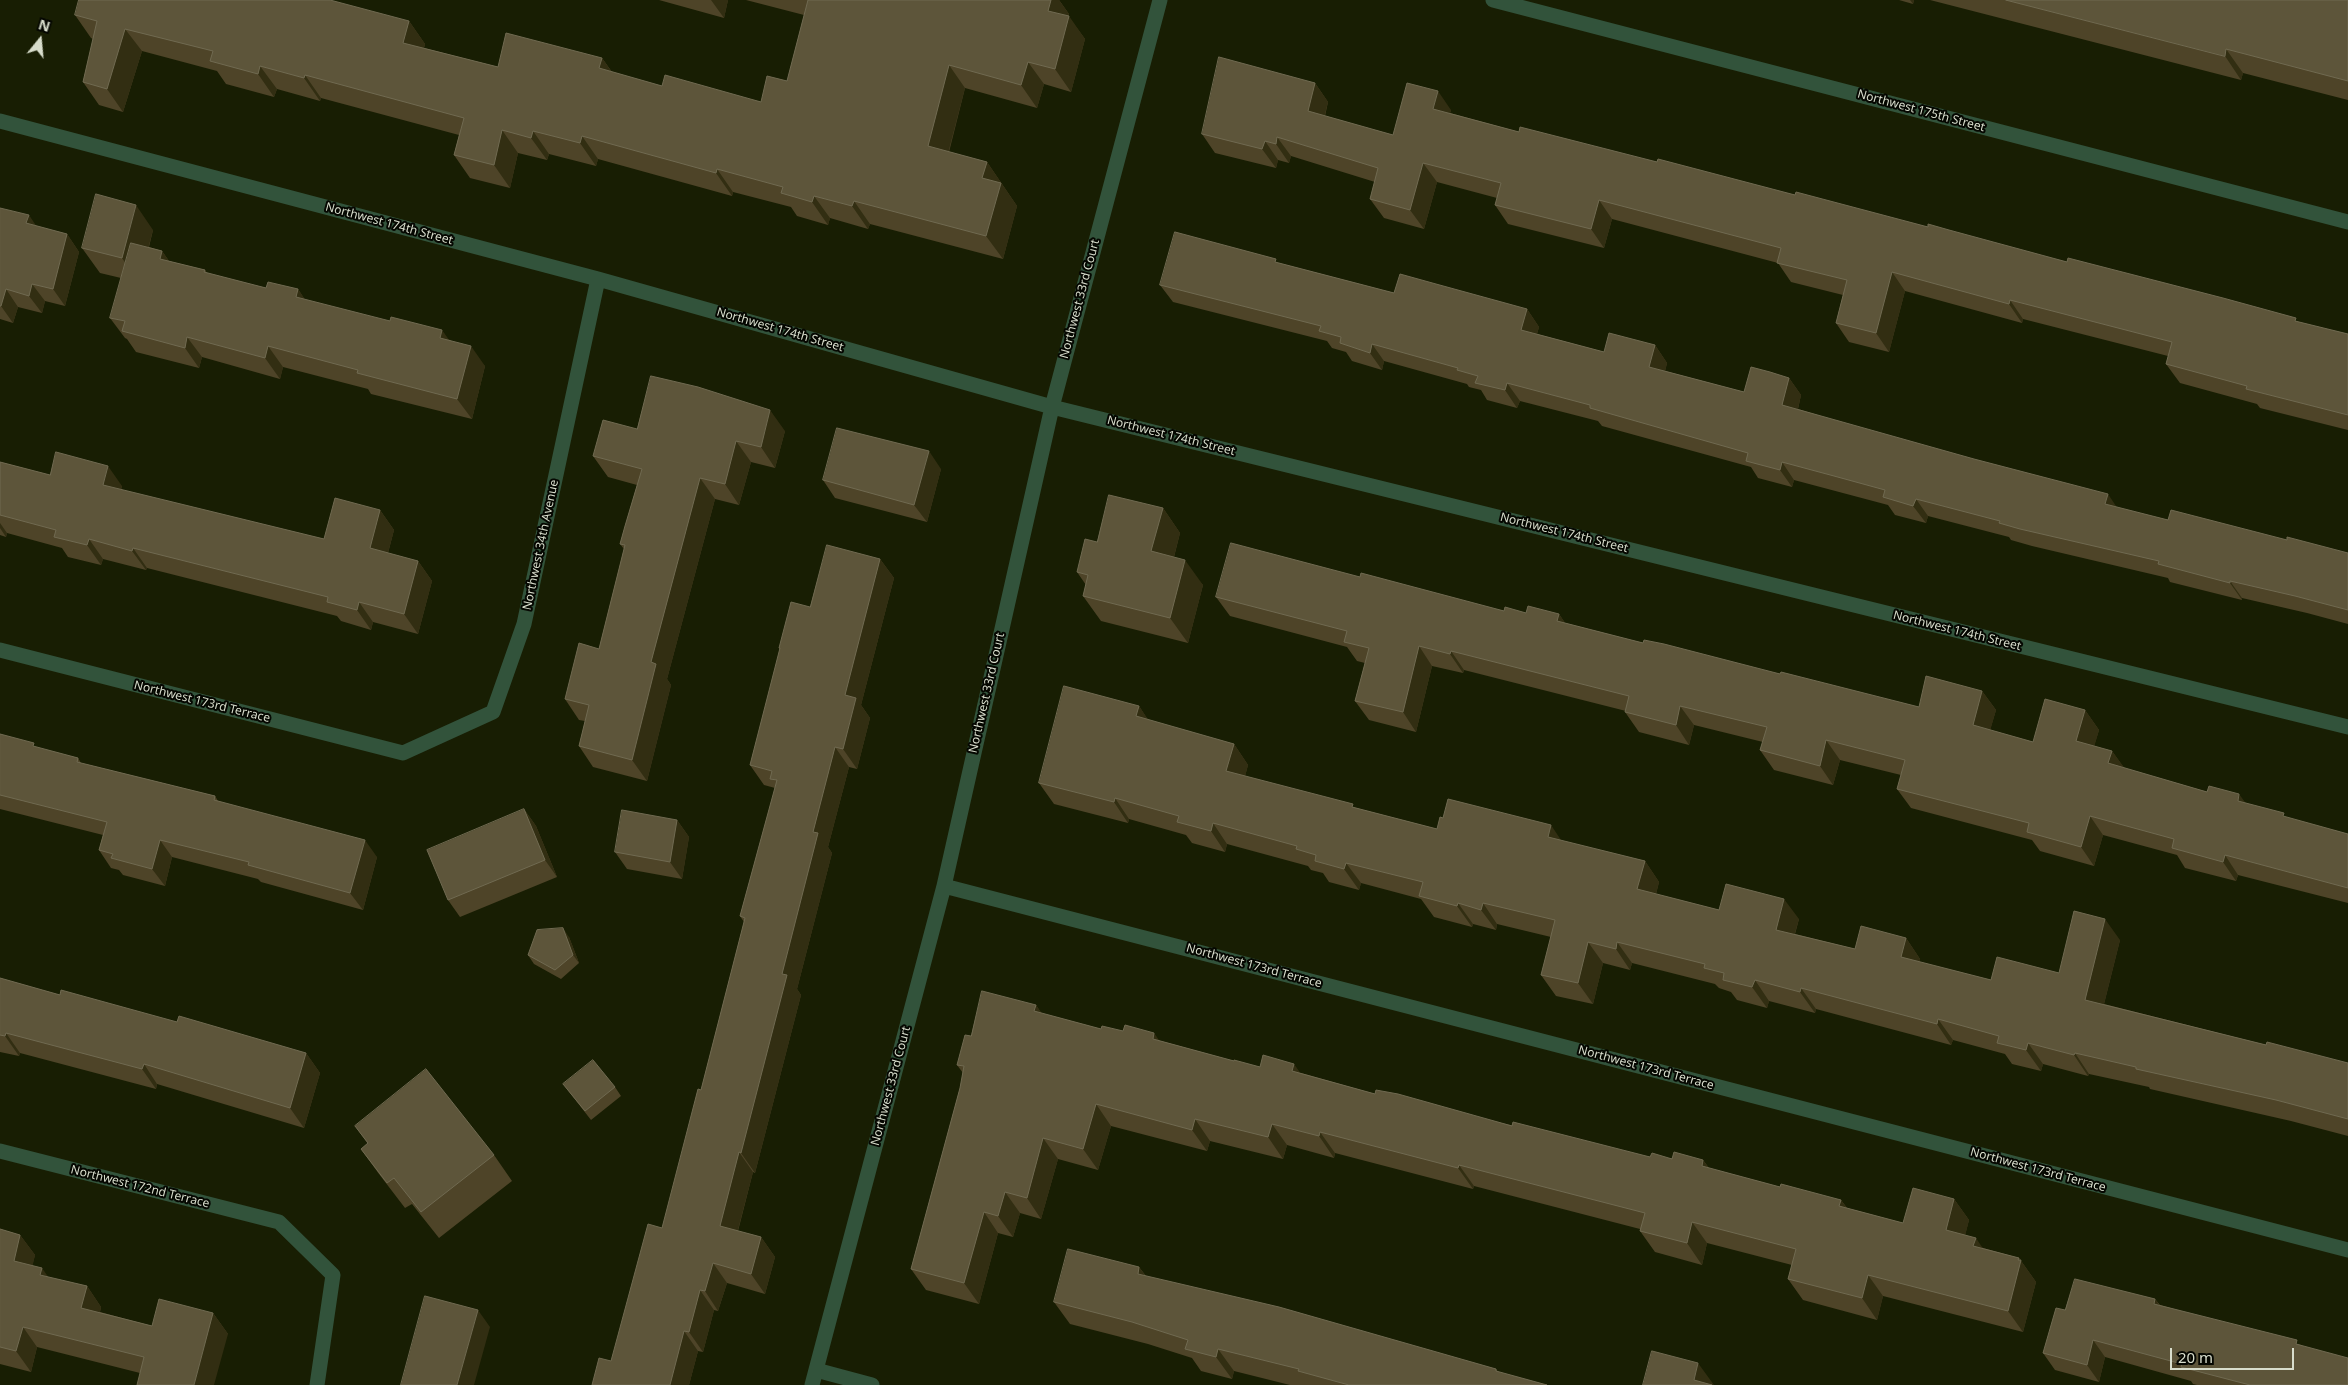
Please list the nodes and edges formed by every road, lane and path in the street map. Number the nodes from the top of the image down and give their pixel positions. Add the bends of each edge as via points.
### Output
1 (1160, 0) edge
2 (1493, 0) edge
3 (0, 122) edge
4 (2348, 222) edge
5 (598, 279) junction
6 (1052, 407) junction
7 (0, 650) edge
8 (2348, 727) edge
9 (403, 753) joint
10 (944, 886) junction
11 (0, 1151) edge
12 (2348, 1250) edge
13 (816, 1370) junction
14 (317, 1385) edge
15 (812, 1385) edge
16 (872, 1385) edge

1 - 6 street, Northwest 33rd Court
2 - 4 street, Northwest 175th Street
3 - 5 street, Northwest 174th Street
5 - 6 street, Northwest 174th Street
5 - 9 street, Northwest 34th Avenue via 524,624 493,712
6 - 8 street, Northwest 174th Street
6 - 10 street, Northwest 33rd Court
7 - 9 street, Northwest 173rd Terrace
10 - 12 street, Northwest 173rd Terrace
10 - 13 street, Northwest 33rd Court
11 - 14 street, Northwest 172nd Terrace via 279,1222 333,1275
13 - 15 street, Northwest 33rd Court
13 - 16 street

